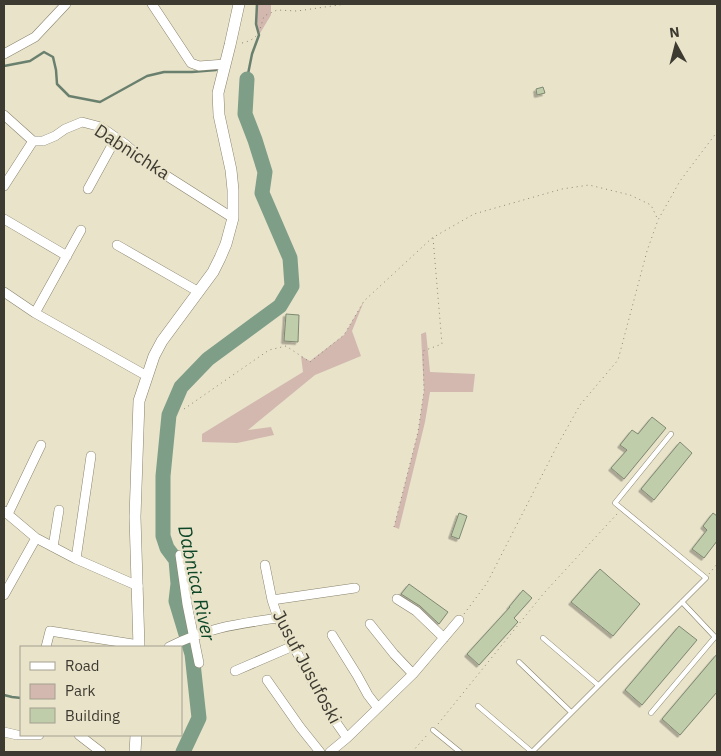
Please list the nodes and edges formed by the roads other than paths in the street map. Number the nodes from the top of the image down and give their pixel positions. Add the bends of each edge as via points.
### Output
1 (66, 4) edge
2 (152, 4) edge
3 (239, 4) edge
4 (4, 54) edge
5 (225, 64) junction
6 (4, 116) edge
7 (116, 138) junction
8 (33, 141) junction
9 (4, 186) edge
10 (88, 189) dead end
11 (233, 218) junction
12 (4, 219) edge
13 (81, 230) dead end
14 (117, 245) dead end
15 (67, 256) junction
16 (4, 292) edge
17 (199, 292) junction
18 (35, 313) junction
19 (147, 376) junction
20 (671, 434) dead end
21 (41, 445) dead end
22 (91, 456) dead end
23 (59, 510) dead end
24 (6, 512) edge
25 (36, 538) junction
26 (53, 547) junction
27 (180, 555) dead end
28 (76, 559) junction
29 (265, 565) dead end
30 (138, 586) junction
31 (355, 588) dead end
32 (4, 595) edge
33 (397, 599) dead end
34 (272, 600) junction
35 (682, 602) junction
36 (278, 618) junction
37 (459, 620) road end
38 (370, 624) dead end
39 (332, 635) dead end
40 (193, 636) junction
41 (444, 638) junction
42 (543, 638) dead end
43 (46, 646) edge
44 (139, 646) edge
45 (171, 646) edge
46 (293, 646) junction
47 (519, 662) dead end
48 (199, 663) dead end
49 (235, 671) dead end
50 (413, 674) junction
51 (267, 680) dead end
52 (598, 685) junction
53 (478, 706) dead end
54 (378, 708) junction
55 (571, 712) junction
56 (651, 713) dead end
57 (432, 730) road end
58 (4, 732) edge
59 (20, 736) edge
60 (80, 736) edge
61 (136, 736) edge
62 (347, 738) junction
63 (101, 752) edge
64 (135, 752) edge
65 (320, 752) edge
66 (330, 752) edge
67 (460, 752) edge
68 (532, 752) edge

1 - 4 street via 35,38
2 - 5 street via 191,63 200,66
3 - 5 street
5 - 11 street via 218,100 234,190
6 - 8 street
7 - 8 street, Dabnichka via 101,127 82,122 42,142
7 - 10 street
7 - 11 street, Dabnichka via 148,164
8 - 9 street
11 - 17 street via 220,258
12 - 15 street
13 - 15 street
14 - 17 street
15 - 18 street
16 - 18 street
17 - 19 street via 162,341
18 - 19 street
19 - 30 street via 139,402 135,517
20 - 35 lane via 615,503 706,578
21 - 24 street
22 - 28 street
23 - 26 street
24 - 25 street
25 - 26 street
25 - 32 street
26 - 28 street
27 - 40 street
28 - 30 street
29 - 34 street, Jusuf Jusufoski
30 - 44 street
31 - 34 street
33 - 41 street via 416,611
34 - 36 street, Jusuf Jusufoski
35 - 52 lane
35 - 56 lane via 716,637
36 - 40 street via 233,624
36 - 46 street, Jusuf Jusufoski
37 - 41 street
38 - 50 street
39 - 54 street
40 - 45 street
40 - 48 street
41 - 50 street
42 - 52 lane
43 - 44 street via 50,631
46 - 49 street
46 - 62 street, Jusuf Jusufoski
47 - 55 lane
50 - 54 street
51 - 65 street
52 - 55 lane
53 - 68 lane
54 - 62 street
55 - 68 lane
57 - 67 lane
58 - 59 street
60 - 63 street
61 - 64 street
62 - 66 street

